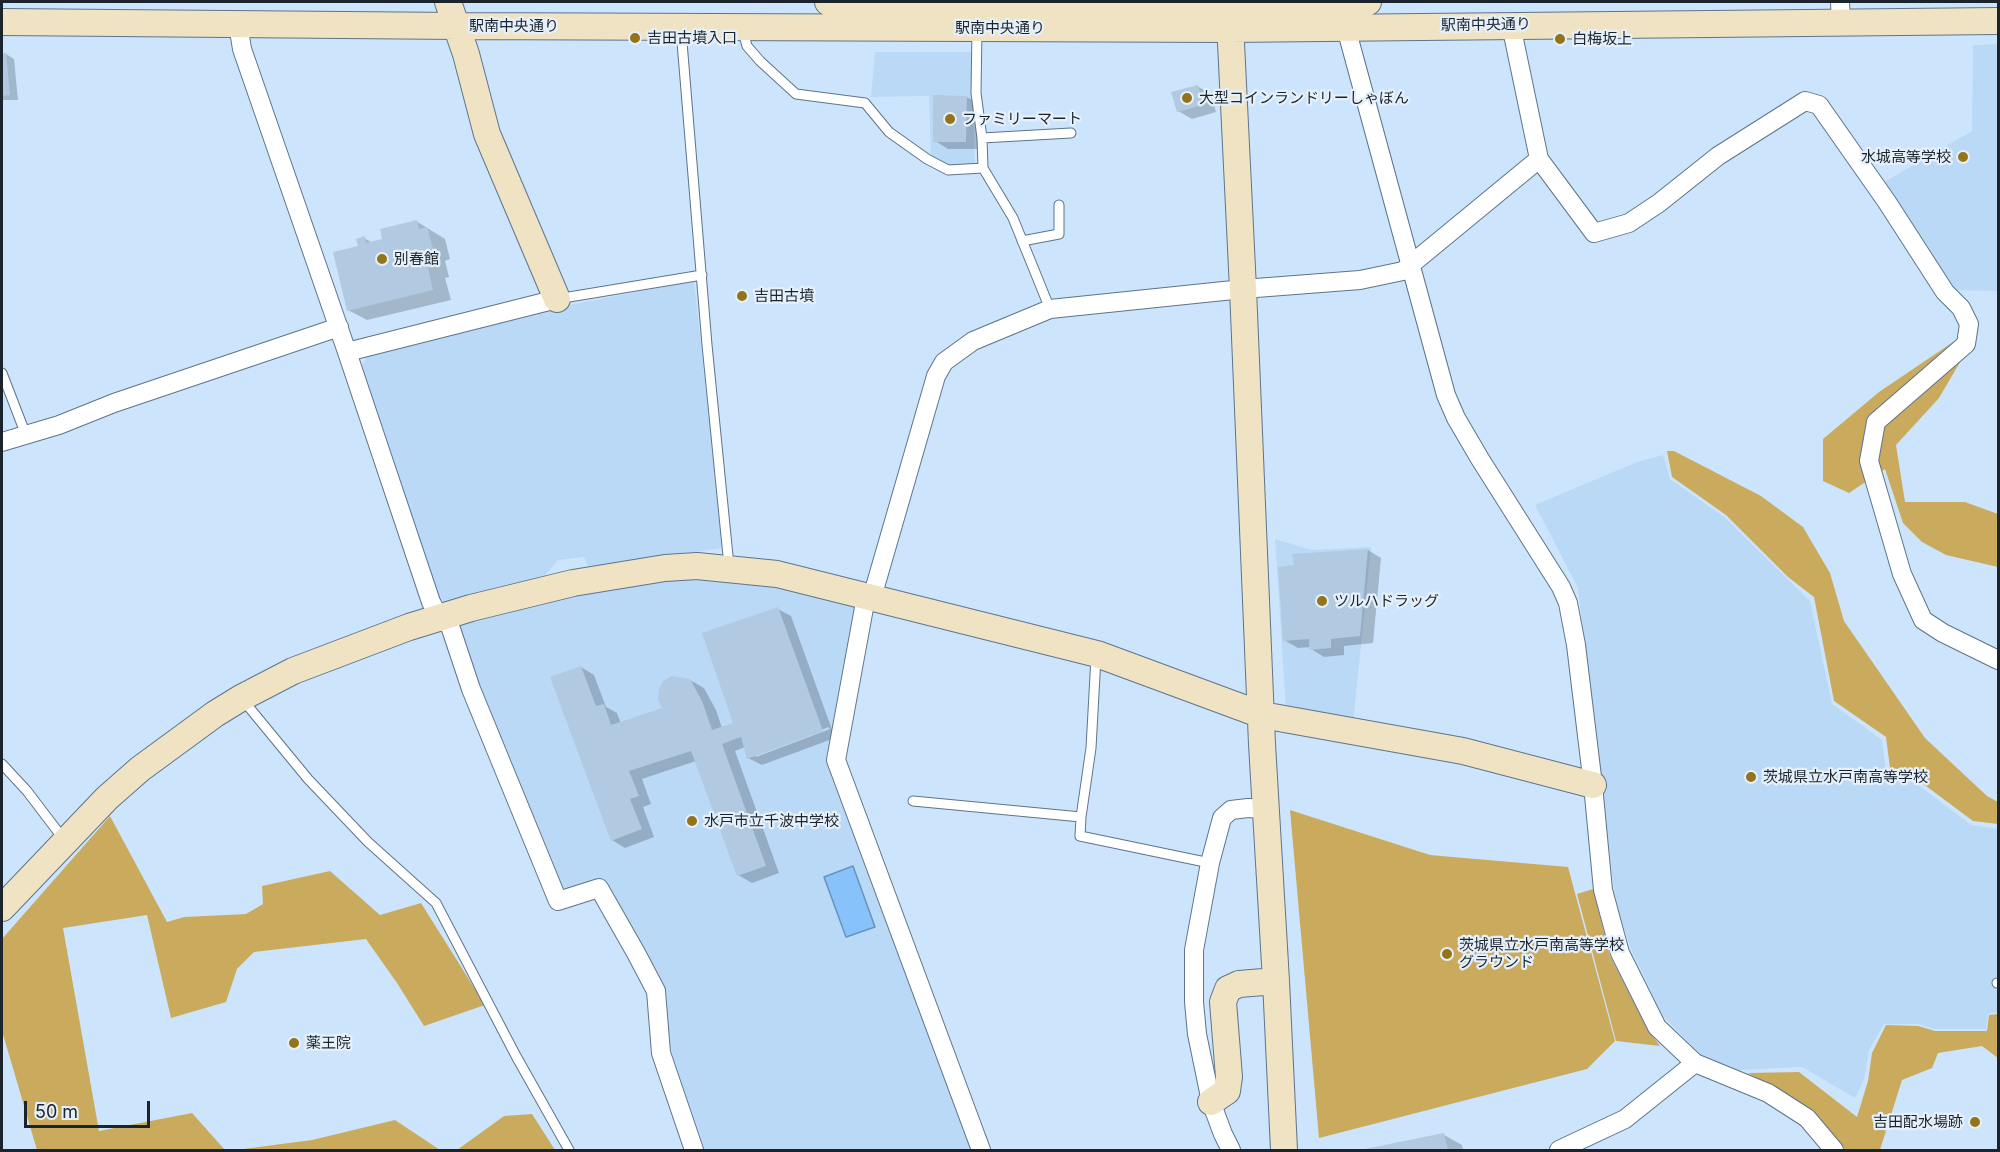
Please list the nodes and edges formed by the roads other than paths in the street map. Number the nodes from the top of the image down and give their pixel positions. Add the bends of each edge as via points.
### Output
1 (448, 2) edge
2 (828, 2) edge
3 (1016, 2) edge
4 (1334, 2) edge
5 (1368, 2) edge
6 (1229, 3) edge
7 (1841, 12) edge
8 (1998, 21) edge
9 (2, 22) edge
10 (238, 24) junction
11 (1511, 25) junction
12 (458, 26) junction
13 (681, 27) junction
14 (742, 27) junction
15 (977, 27) junction
16 (1346, 28) junction
17 (1230, 29) junction
18 (1071, 133) dead end
19 (982, 138) junction
20 (1539, 159) junction
21 (983, 168) junction
22 (1059, 205) dead end
23 (1022, 241) junction
24 (1412, 265) junction
25 (702, 275) junction
26 (1243, 289) junction
27 (557, 299) junction
28 (1050, 309) junction
29 (339, 327) junction
30 (347, 352) junction
31 (2, 374) edge
32 (26, 435) junction
33 (2, 442) edge
34 (730, 568) junction
35 (869, 597) junction
36 (439, 617) junction
37 (1096, 654) junction
38 (1998, 660) edge
39 (241, 698) junction
40 (1262, 715) junction
41 (2, 764) edge
42 (1593, 784) junction
43 (914, 801) dead end
44 (1266, 809) junction
45 (1081, 817) junction
46 (66, 842) junction
47 (1210, 863) junction
48 (2, 908) edge
49 (1276, 981) junction
50 (1695, 1063) junction
51 (1211, 1102) junction
52 (569, 1150) edge
53 (694, 1150) edge
54 (981, 1150) edge
55 (1231, 1150) edge
56 (1284, 1150) edge
57 (1559, 1150) edge
58 (1834, 1150) edge

1 - 12 street
2 - 3 street, 駅南中央通り
3 - 6 street, 駅南中央通り
4 - 5 street, 駅南中央通り
4 - 6 street, 駅南中央通り
6 - 17 street
7 - 8 street, 駅南中央通り
7 - 11 street, 駅南中央通り
9 - 10 street, 駅南中央通り
10 - 12 street, 駅南中央通り
10 - 29 street via 242,50
11 - 16 street, 駅南中央通り
11 - 20 street
12 - 13 street, 駅南中央通り
12 - 27 street via 487,134
13 - 14 street, 駅南中央通り
13 - 25 lane
14 - 15 street, 駅南中央通り
14 - 21 lane via 747,46 796,94 865,103 889,132 927,159 948,170
15 - 17 street, 駅南中央通り
15 - 19 lane via 976,93
16 - 17 street, 駅南中央通り
16 - 24 street
17 - 26 street
18 - 19 lane
19 - 21 lane
20 - 24 street
20 - 38 street via 1594,232 1629,223 1718,156 1805,101 1819,105 1969,324 1966,344 1876,422 1869,461 1902,574 1923,620
21 - 23 lane
22 - 23 lane via 1059,234
23 - 28 lane
24 - 26 street via 1360,280
24 - 42 street via 1446,395 1456,418 1562,586 1568,603
25 - 27 lane
25 - 34 lane
26 - 28 street
26 - 40 street
27 - 30 street
28 - 35 street via 973,341 944,362 936,376 875,588
29 - 30 street
29 - 32 street
30 - 36 street
31 - 32 lane
32 - 33 street
34 - 35 street via 777,574
34 - 36 street via 697,566 614,575 529,592
35 - 37 street
35 - 54 street via 836,760
36 - 39 street via 293,671
36 - 53 street via 450,626 471,689 558,901 599,888 656,991 661,1053
37 - 40 street
37 - 45 lane via 1091,748
39 - 46 street via 140,769
39 - 52 lane via 315,787 368,842 436,903
40 - 42 street via 1463,751
40 - 44 street
41 - 46 lane
42 - 50 street via 1603,890 1620,952 1657,1027
43 - 45 lane
44 - 47 street via 1230,810 1222,818
44 - 49 street
45 - 47 lane via 1080,836
46 - 48 street
47 - 51 street via 1194,950 1194,971 1197,1034
49 - 51 street via 1239,984 1228,989 1222,1002 1227,1091
49 - 56 street
50 - 57 street via 1625,1119
50 - 58 street via 1768,1094 1808,1118
51 - 55 street

